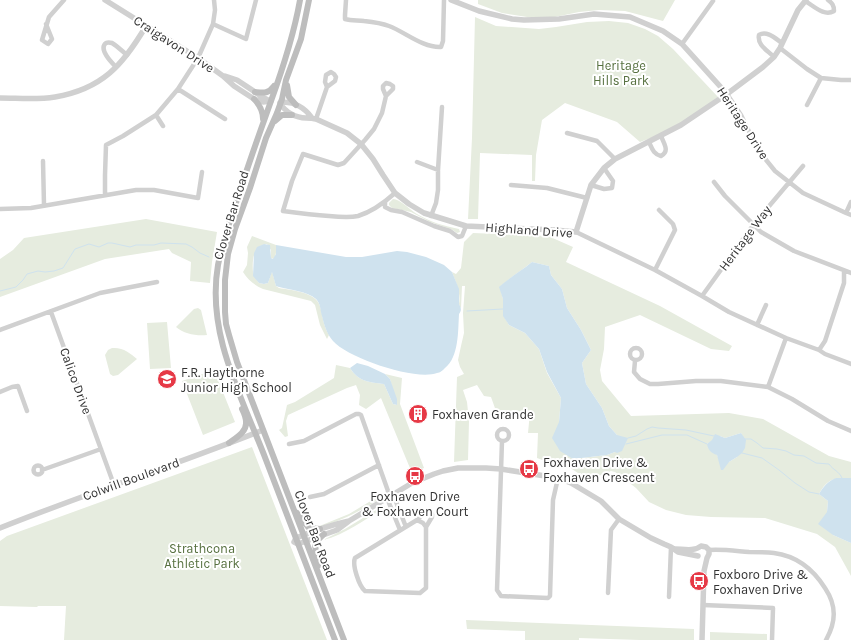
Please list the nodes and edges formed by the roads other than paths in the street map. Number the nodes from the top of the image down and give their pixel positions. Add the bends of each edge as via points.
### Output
1 (64, 0) edge
2 (105, 0) edge
3 (214, 0) edge
4 (256, 0) edge
5 (300, 0) edge
6 (309, 0) edge
7 (346, 0) edge
8 (444, 0) edge
9 (452, 0) edge
10 (806, 0) edge
11 (828, 0) edge
12 (713, 2) dead end
13 (46, 24) dead end
14 (213, 24) junction
15 (146, 26) junction
16 (682, 44) junction
17 (781, 46) junction
18 (127, 55) junction
19 (774, 56) junction
20 (198, 58) junction
21 (116, 67) junction
22 (821, 78) junction
23 (278, 80) junction
24 (286, 80) junction
25 (851, 80) edge
26 (326, 87) dead end
27 (178, 89) junction
28 (727, 94) junction
29 (255, 96) junction
30 (386, 96) dead end
31 (0, 98) edge
32 (275, 103) junction
33 (296, 105) junction
34 (807, 105) dead end
35 (442, 107) dead end
36 (292, 114) junction
37 (156, 115) junction
38 (314, 118) junction
39 (225, 119) dead end
40 (263, 125) junction
41 (163, 126) dead end
42 (270, 126) junction
43 (567, 133) dead end
44 (661, 136) junction
45 (649, 142) junction
46 (361, 144) junction
47 (615, 159) junction
48 (44, 161) dead end
49 (417, 162) dead end
50 (802, 166) dead end
51 (604, 168) junction
52 (438, 170) junction
53 (202, 172) dead end
54 (714, 182) dead end
55 (789, 182) junction
56 (511, 185) dead end
57 (591, 185) junction
58 (395, 193) junction
59 (105, 195) junction
60 (587, 198) junction
61 (385, 202) junction
62 (851, 202) edge
63 (44, 205) junction
64 (0, 209) edge
65 (659, 210) dead end
66 (849, 214) edge
67 (431, 216) junction
68 (754, 224) junction
69 (466, 226) junction
70 (576, 232) junction
71 (655, 270) junction
72 (844, 271) junction
73 (851, 273) edge
74 (157, 282) dead end
75 (702, 296) junction
76 (766, 304) dead end
77 (51, 312) junction
78 (757, 325) junction
79 (0, 330) edge
80 (786, 338) junction
81 (819, 350) junction
82 (635, 361) dead end
83 (851, 364) edge
84 (768, 387) junction
85 (238, 390) junction
86 (0, 392) edge
87 (27, 411) dead end
88 (263, 430) junction
89 (851, 431) edge
90 (255, 433) junction
91 (502, 441) dead end
92 (229, 443) junction
93 (290, 444) dead end
94 (101, 449) junction
95 (379, 465) junction
96 (501, 469) junction
97 (42, 470) dead end
98 (558, 478) junction
99 (114, 485) junction
100 (391, 492) junction
101 (310, 497) dead end
102 (387, 498) junction
103 (292, 506) junction
104 (619, 519) junction
105 (417, 520) junction
106 (406, 526) junction
107 (426, 526) junction
108 (0, 528) edge
109 (400, 530) junction
110 (322, 532) junction
111 (304, 538) junction
112 (297, 541) junction
113 (672, 548) junction
114 (698, 549) junction
115 (708, 555) junction
116 (699, 557) junction
117 (704, 571) junction
118 (319, 575) junction
119 (608, 593) dead end
120 (669, 597) dead end
121 (703, 605) junction
122 (335, 640) edge
123 (344, 640) edge
124 (702, 640) edge
125 (772, 640) edge
126 (826, 640) edge

1 - 13 street
2 - 15 street, Craigavon Drive
3 - 14 street
4 - 14 street via 246,39
5 - 23 main road via 296,24
6 - 24 main road via 301,39
7 - 8 street via 346,19 379,23 424,43 441,47
9 - 16 street, Heritage Drive via 479,11 512,19 559,19 594,14 630,17 663,31
10 - 11 street via 822,12 831,13 834,11 833,3
10 - 17 street via 798,10
12 - 16 street
14 - 20 street
15 - 18 street
15 - 20 street, Craigavon Drive
16 - 28 street, Heritage Drive
17 - 19 street
17 - 19 street via 766,33 759,35 761,45
17 - 22 street
18 - 21 street
18 - 21 street via 112,43 105,44 104,51
19 - 28 street
20 - 27 street
20 - 29 street, Craigavon Drive via 234,86
21 - 31 street via 99,81 70,93 54,97
22 - 25 street
22 - 34 street
23 - 29 main road via 271,91
23 - 32 main road
24 - 32 main road
24 - 33 main road via 289,97
26 - 38 street
27 - 37 street
27 - 39 street
28 - 44 street
28 - 55 street, Heritage Drive via 741,115 758,150 775,171
29 - 32 street, Craigavon Drive via 262,102
29 - 40 main road via 263,114
30 - 46 street via 382,113 374,129
32 - 33 street via 289,102
32 - 36 street
32 - 40 main road, Clover Bar Road
32 - 42 main road, Clover Bar Road
33 - 38 street, Highland Drive via 307,110
35 - 52 street
36 - 38 street, Highland Drive via 304,119
36 - 42 main road via 282,115
37 - 41 street
37 - 59 street via 106,145
38 - 46 street, Highland Drive via 347,133
40 - 85 main road, Clover Bar Road via 222,245 216,280 219,328
42 - 88 main road, Clover Bar Road via 230,244 224,289 226,324 232,347
43 - 47 street via 597,141
44 - 45 street
44 - 45 street via 666,152 661,156 654,153
45 - 47 street
46 - 58 street, Highland Drive
46 - 61 street via 344,163 338,165 303,154 282,211 342,217 358,216
47 - 51 street
48 - 63 street
49 - 52 street
50 - 55 street
51 - 57 street
51 - 57 street via 613,181 612,188 604,189
52 - 67 street via 438,190
53 - 59 street via 198,198 154,190
54 - 68 street via 724,196
55 - 66 street, Heritage Drive via 803,193
55 - 68 street, Heritage Way
56 - 60 street via 547,188
57 - 60 street
58 - 61 street
58 - 67 street, Highland Drive
59 - 63 street
60 - 70 street
61 - 69 street via 385,207 391,210 450,231 458,238 462,236
62 - 66 street, Heritage Drive
63 - 64 street
65 - 71 street via 673,224 675,230
67 - 69 street, Highland Drive
68 - 72 street via 761,232 794,251
68 - 75 street, Heritage Way
69 - 70 street, Highland Drive
70 - 71 street, Highland Drive
71 - 75 street, Highland Drive
72 - 73 street
72 - 81 street via 844,283 825,341
74 - 77 street via 100,294
75 - 78 street, Highland Drive via 728,312
76 - 78 street
77 - 79 street
77 - 94 street, Calico Drive
78 - 80 street, Highland Drive
80 - 81 street, Highland Drive
80 - 84 street
81 - 83 street, Highland Drive
82 - 84 street via 634,372 650,384 721,381
84 - 89 street
85 - 90 main road, Clover Bar Road
85 - 92 main road via 246,428
86 - 87 street via 18,386
88 - 90 street, Colwill Boulevard
88 - 103 main road, Clover Bar Road
90 - 92 street, Colwill Boulevard
90 - 112 main road, Clover Bar Road
91 - 96 street
92 - 99 street, Colwill Boulevard
93 - 95 street via 304,441 359,414 363,417
94 - 97 street
94 - 99 street, Calico Drive
95 - 100 street
95 - 101 street via 324,494
96 - 98 street
96 - 98 street via 497,590 501,596 550,596 553,500
96 - 100 street via 468,468 443,471
98 - 104 street via 601,501
99 - 108 street, Colwill Boulevard
100 - 102 street
100 - 106 street
102 - 109 street
102 - 110 street via 349,521 334,524
103 - 110 main road via 308,527
103 - 111 main road, Clover Bar Road
104 - 113 street
104 - 119 street via 611,530
105 - 106 street
105 - 107 street
105 - 107 street via 425,512 432,514
106 - 109 street
107 - 109 street via 426,588 420,593 365,591 354,566 355,558
110 - 111 street
110 - 118 main road via 315,545
111 - 112 street
111 - 118 main road, Clover Bar Road
112 - 122 main road, Clover Bar Road
113 - 114 street
113 - 116 street
113 - 120 street
114 - 115 street via 701,546 706,547
114 - 116 street
115 - 116 street via 702,559
115 - 117 street
115 - 126 street via 722,550 774,553 797,560 808,567 829,593 833,605 834,618
116 - 117 street
117 - 121 street
118 - 123 main road, Clover Bar Road
121 - 124 street
121 - 125 street via 773,608

